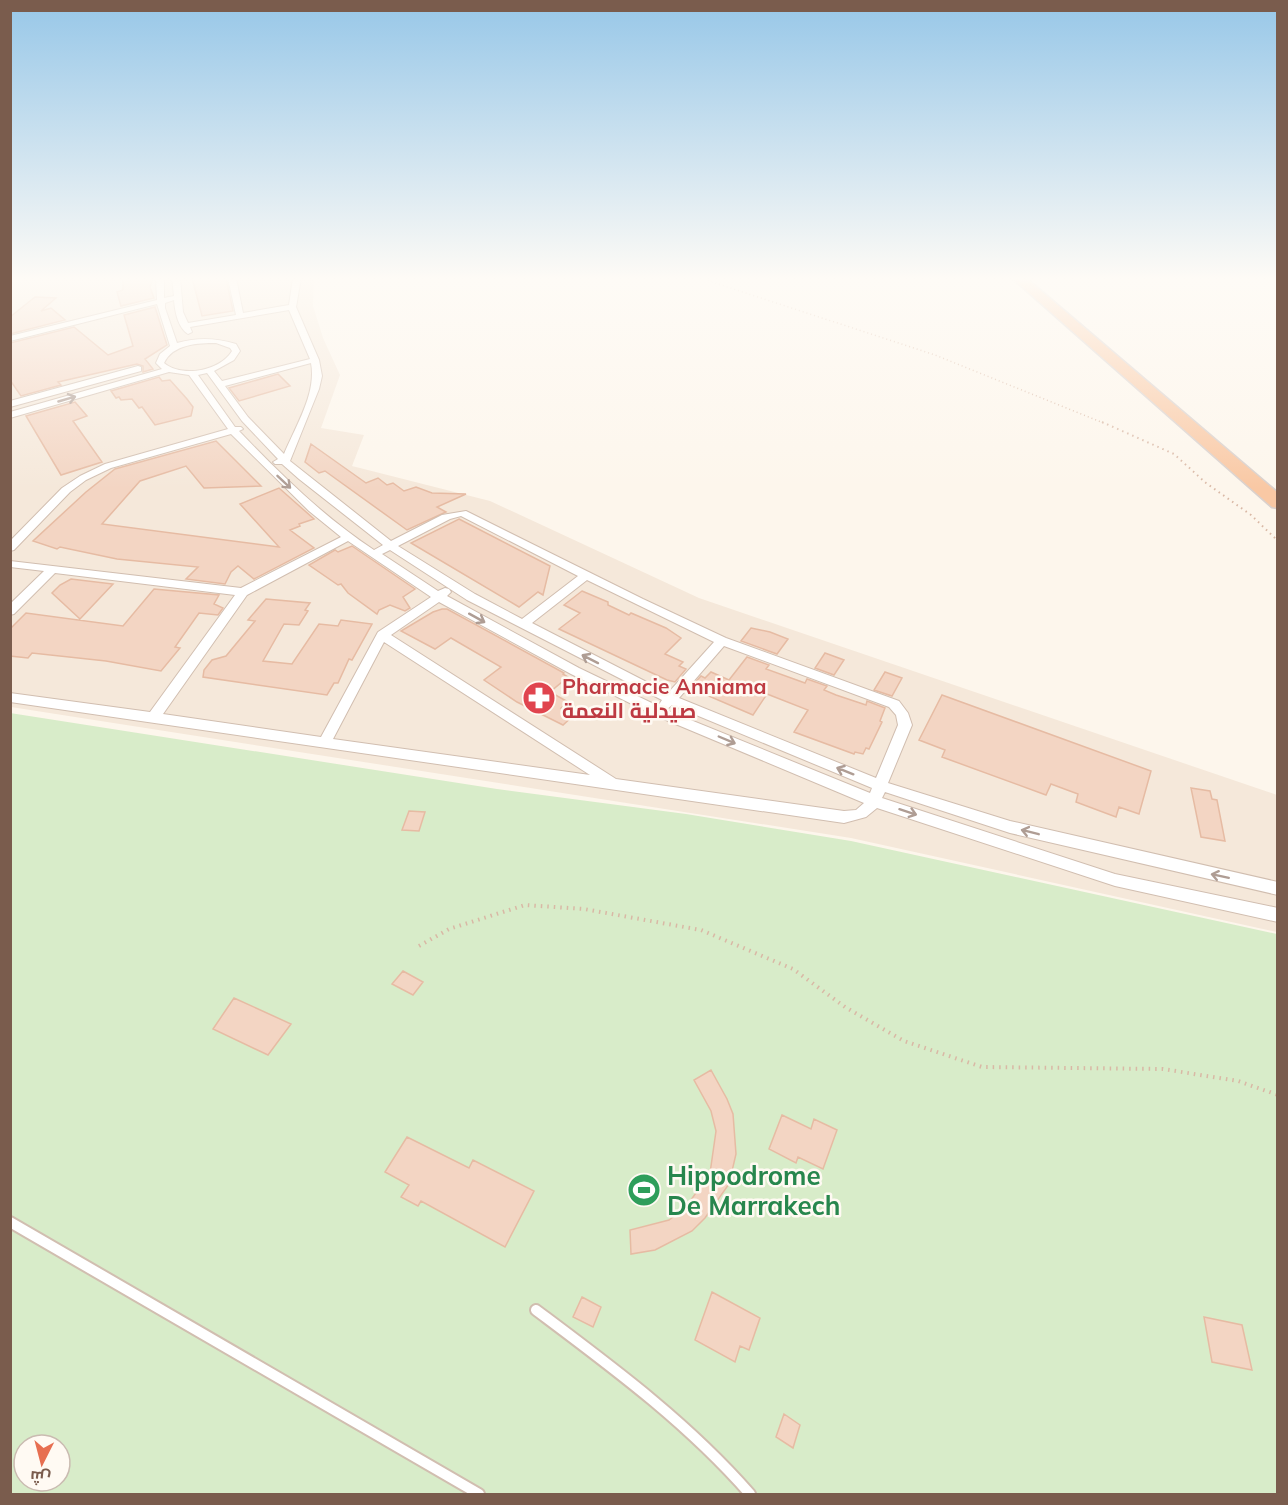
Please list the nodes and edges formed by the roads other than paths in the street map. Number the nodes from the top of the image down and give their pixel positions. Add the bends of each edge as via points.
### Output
1 (174, 348) edge
2 (234, 348) edge
3 (310, 348) edge
4 (1099, 348) edge
5 (315, 360) junction
6 (160, 363) junction
7 (168, 370) junction
8 (209, 370) junction
9 (192, 373) junction
10 (221, 384) junction
11 (10, 404) edge
12 (10, 415) edge
13 (248, 422) junction
14 (227, 429) junction
15 (268, 445) junction
16 (291, 447) junction
17 (252, 450) junction
18 (286, 460) junction
19 (265, 464) junction
20 (1278, 503) edge
21 (348, 537) junction
22 (391, 546) junction
23 (10, 549) edge
24 (374, 554) junction
25 (10, 564) edge
26 (52, 570) junction
27 (586, 575) junction
28 (454, 587) junction
29 (243, 592) junction
30 (439, 597) junction
31 (471, 597) junction
32 (457, 607) junction
33 (422, 610) junction
34 (10, 611) edge
35 (523, 624) junction
36 (382, 635) junction
37 (553, 640) junction
38 (723, 640) junction
39 (538, 652) junction
40 (10, 698) edge
41 (670, 699) junction
42 (659, 712) junction
43 (154, 717) junction
44 (324, 743) junction
45 (616, 785) junction
46 (879, 785) junction
47 (874, 801) junction
48 (1278, 889) edge
49 (1278, 915) edge
50 (10, 1222) edge
51 (536, 1310) dead end
52 (479, 1494) edge
53 (750, 1494) edge

1 - 6 street via 166,352
2 - 8 street via 234,357
3 - 5 street
4 - 20 highway
5 - 10 street
5 - 16 street via 315,389
6 - 7 street
6 - 11 street
7 - 9 street
12 -> 7 street
8 - 9 street
8 - 10 street
9 - 14 street
10 - 13 street
13 - 14 street
13 - 15 street
14 - 17 street
14 - 23 street via 108,466 83,478 66,490
15 - 16 street
15 - 17 street
15 - 18 street
16 - 18 street
17 - 19 street
18 - 19 street
18 - 22 street via 302,477
19 -> 21 street
21 - 24 street
21 - 29 street
22 - 24 street
22 - 27 street via 446,517 462,513
22 - 28 street
24 - 30 street
25 - 26 street
26 - 29 street
26 - 34 street
27 - 35 street
27 - 38 street
28 - 30 street
28 - 31 street
29 - 43 street
30 - 32 street
30 - 33 street
31 - 32 street
31 - 35 street
32 - 33 street
32 -> 39 street
33 - 36 street
35 - 37 street
36 - 44 street
36 - 45 street
37 - 39 street
41 -> 37 street
38 - 41 street
38 - 46 street via 894,704 905,725
39 - 42 street
40 - 43 street
41 - 42 street
46 -> 41 street
42 -> 47 street
43 - 44 street
44 - 45 street
45 - 47 street via 844,817 866,812
46 - 47 street
48 -> 46 street via 1010,827
47 -> 49 street via 1115,880
50 - 52 lane
51 - 53 lane via 671,1414

